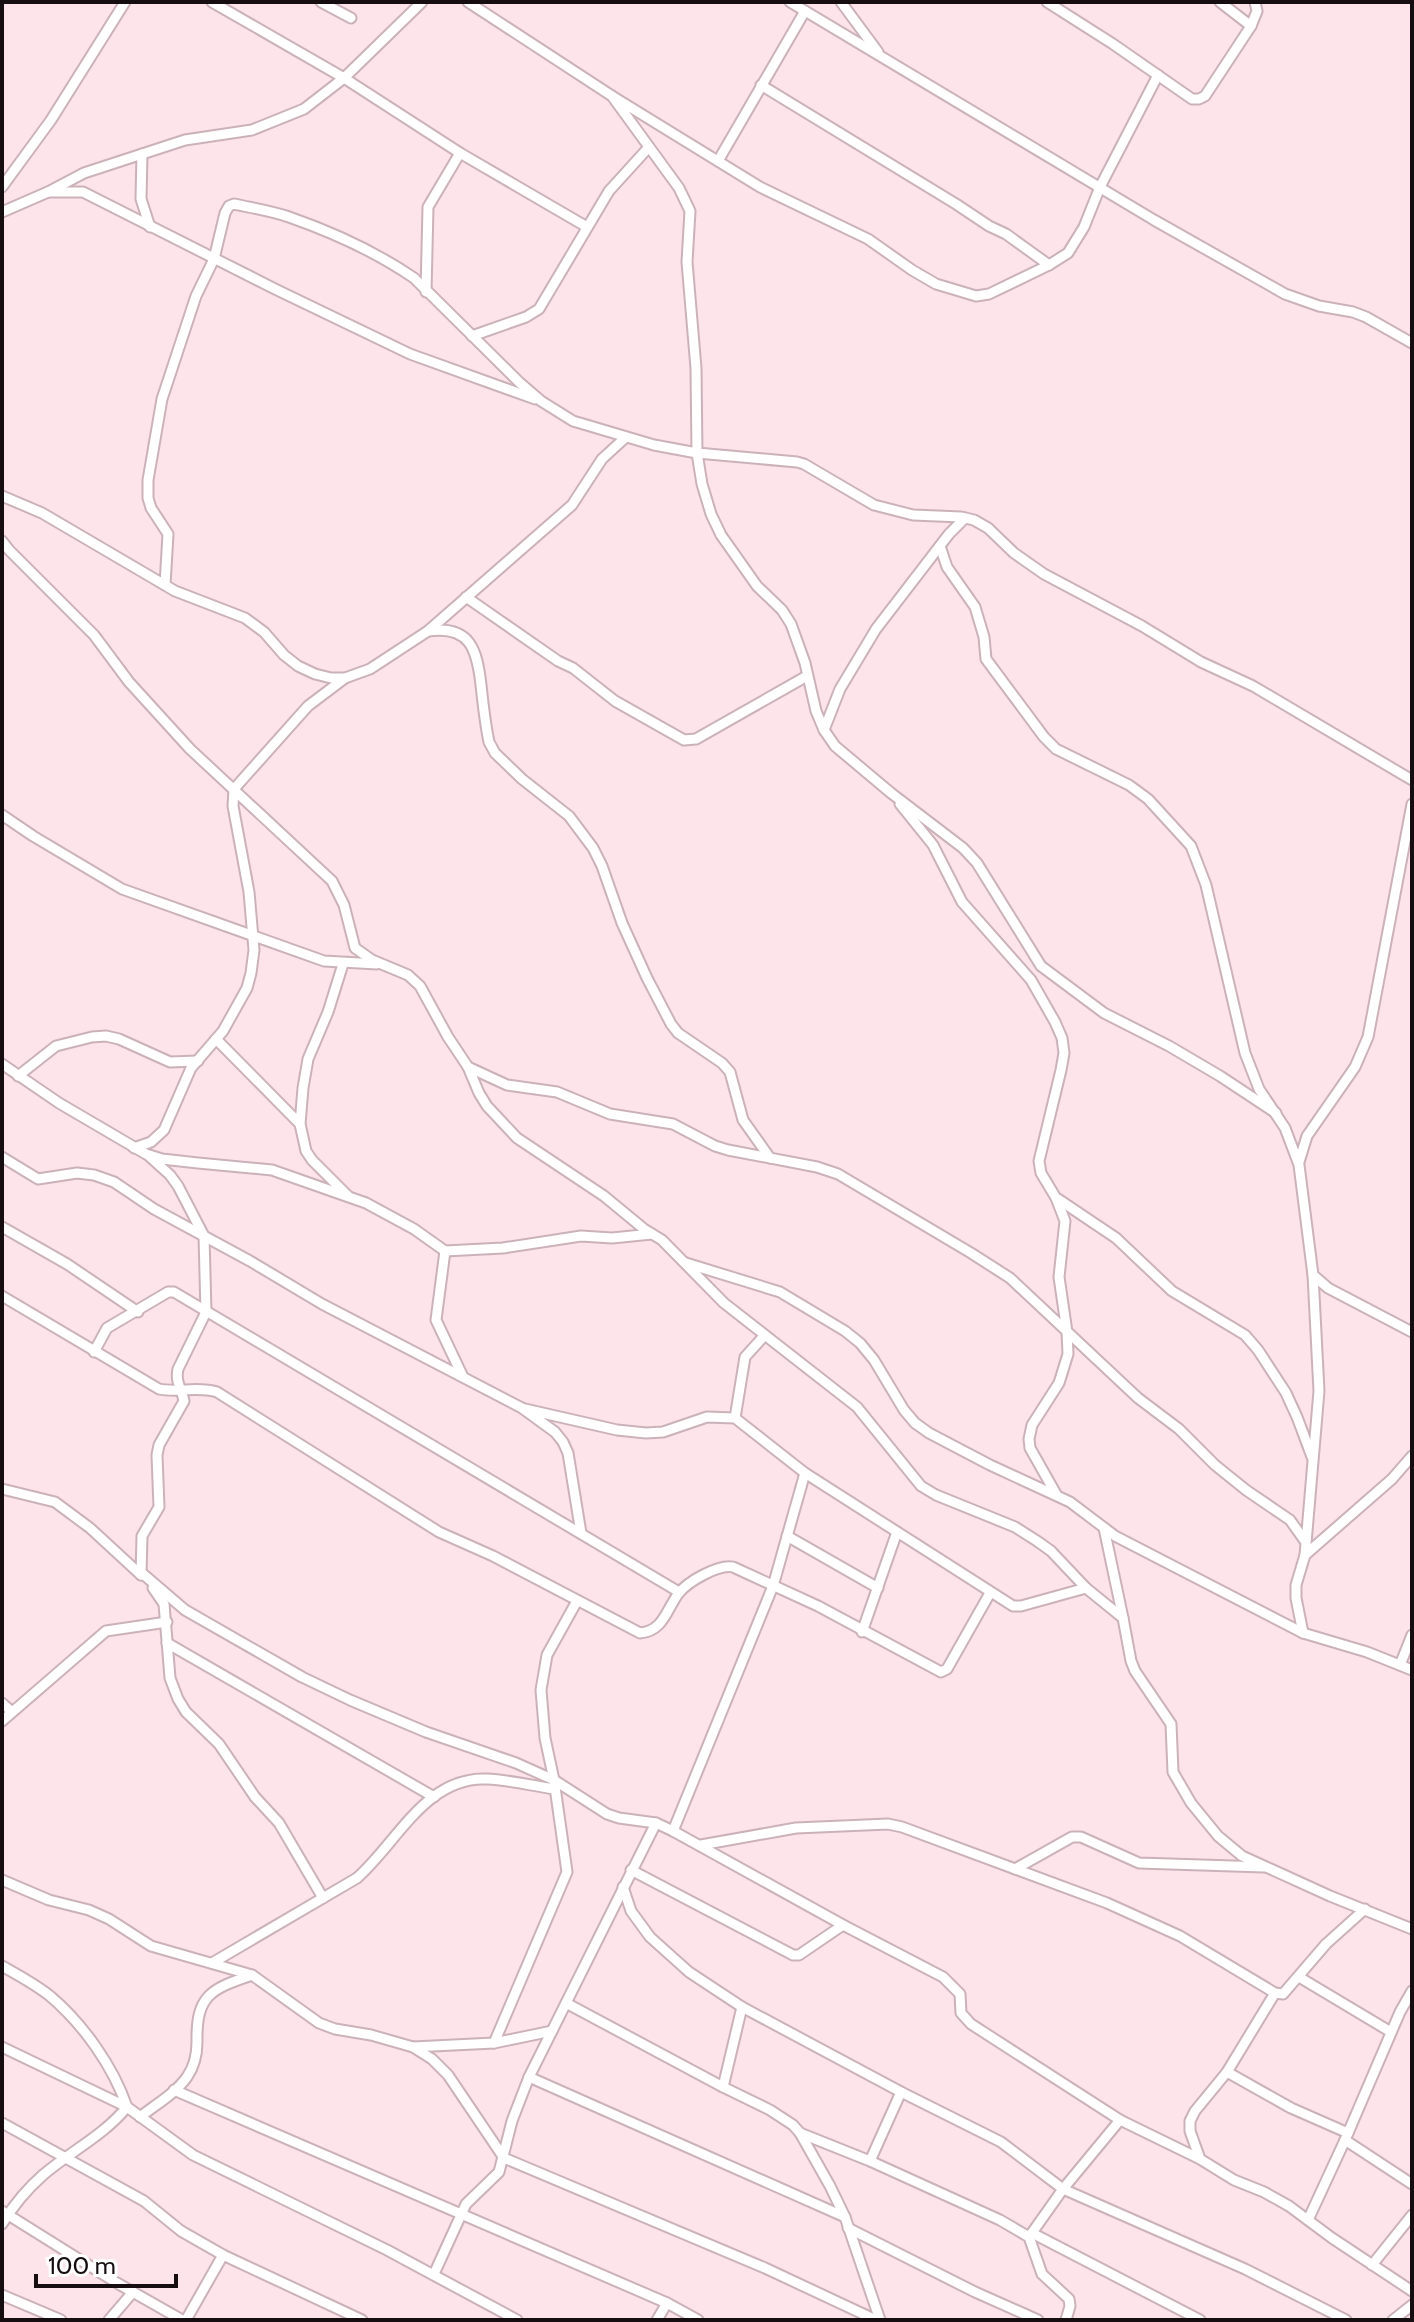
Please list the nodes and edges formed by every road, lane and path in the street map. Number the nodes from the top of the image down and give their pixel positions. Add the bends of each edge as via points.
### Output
1 (125, 2) edge
2 (212, 2) edge
3 (321, 2) edge
4 (422, 2) edge
5 (468, 2) edge
6 (790, 2) edge
7 (841, 2) edge
8 (1047, 2) edge
9 (1220, 2) edge
10 (1255, 2) edge
11 (805, 11) junction
12 (351, 18) dead end
13 (1251, 26) junction
14 (880, 55) junction
15 (1158, 75) junction
16 (344, 78) junction
17 (761, 85) junction
18 (612, 96) junction
19 (649, 147) junction
20 (460, 153) junction
21 (142, 154) junction
22 (718, 161) junction
23 (2, 187) edge
24 (1100, 187) junction
25 (48, 192) junction
26 (2, 212) edge
27 (150, 227) junction
28 (587, 227) junction
29 (214, 259) junction
30 (1049, 265) junction
31 (426, 292) junction
32 (472, 336) junction
33 (1412, 343) edge
34 (541, 401) junction
35 (626, 437) junction
36 (697, 453) junction
37 (2, 496) edge
38 (965, 518) junction
39 (2, 541) edge
40 (940, 546) junction
41 (165, 585) junction
42 (466, 597) junction
43 (428, 631) junction
44 (807, 676) junction
45 (345, 678) junction
46 (824, 730) junction
47 (1412, 780) edge
48 (234, 789) junction
49 (891, 793) junction
50 (1412, 804) edge
51 (2, 815) edge
52 (253, 934) junction
53 (343, 964) junction
54 (383, 964) junction
55 (216, 1039) junction
56 (198, 1061) junction
57 (2, 1064) edge
58 (468, 1067) junction
59 (18, 1076) junction
60 (1276, 1113) junction
61 (300, 1124) junction
62 (134, 1148) junction
63 (146, 1154) junction
64 (2, 1157) edge
65 (770, 1158) junction
66 (1299, 1165) junction
67 (349, 1197) junction
68 (1056, 1198) junction
69 (2, 1227) edge
70 (652, 1234) junction
71 (204, 1236) junction
72 (445, 1251) junction
73 (683, 1262) junction
74 (1313, 1275) junction
75 (2, 1296) edge
76 (138, 1312) junction
77 (206, 1312) junction
78 (1067, 1332) junction
79 (1412, 1332) edge
80 (764, 1336) junction
81 (94, 1352) junction
82 (463, 1378) junction
83 (179, 1391) junction
84 (522, 1408) junction
85 (735, 1418) junction
86 (1412, 1456) edge
87 (1313, 1461) junction
88 (805, 1473) junction
89 (2, 1489) edge
90 (1056, 1495) junction
91 (1104, 1528) junction
92 (897, 1532) junction
93 (581, 1533) junction
94 (787, 1536) junction
95 (1305, 1541) junction
96 (1305, 1555) junction
97 (142, 1575) junction
98 (773, 1586) junction
99 (878, 1588) junction
100 (1086, 1588) junction
101 (679, 1592) junction
102 (990, 1593) junction
103 (577, 1601) junction
104 (1123, 1618) junction
105 (167, 1622) junction
106 (862, 1632) junction
107 (1303, 1633) junction
108 (1412, 1635) edge
109 (167, 1643) junction
110 (1400, 1665) junction
111 (1412, 1670) edge
112 (2, 1703) edge
113 (11, 1711) junction
114 (2, 1721) edge
115 (555, 1785) junction
116 (434, 1797) junction
117 (656, 1823) junction
118 (673, 1831) junction
119 (701, 1845) junction
120 (1267, 1867) junction
121 (1015, 1869) junction
122 (631, 1870) junction
123 (2, 1880) edge
124 (623, 1887) junction
125 (323, 1898) junction
126 (1365, 1909) junction
127 (843, 1925) junction
128 (1412, 1929) edge
129 (212, 1963) junction
130 (2, 1966) edge
131 (252, 1975) junction
132 (1299, 1977) junction
133 (1412, 1991) edge
134 (1275, 1993) junction
135 (566, 2003) junction
136 (742, 2007) junction
137 (552, 2031) junction
138 (1391, 2032) junction
139 (494, 2043) junction
140 (2, 2047) edge
141 (413, 2047) junction
142 (1227, 2072) junction
143 (529, 2077) junction
144 (723, 2087) junction
145 (174, 2090) junction
146 (901, 2092) junction
147 (127, 2107) junction
148 (140, 2117) junction
149 (1120, 2120) junction
150 (2, 2123) edge
151 (800, 2133) junction
152 (1347, 2137) junction
153 (66, 2158) junction
154 (504, 2158) junction
155 (1200, 2159) junction
156 (870, 2161) junction
157 (1412, 2184) edge
158 (1063, 2189) junction
159 (460, 2214) junction
160 (1412, 2215) edge
161 (4, 2216) edge
162 (845, 2217) junction
163 (1308, 2220) junction
164 (848, 2228) junction
165 (1030, 2235) junction
166 (223, 2255) junction
167 (1372, 2265) junction
168 (434, 2274) junction
169 (1412, 2291) edge
170 (133, 2292) junction
171 (2, 2295) edge
172 (667, 2303) junction
173 (1412, 2305) edge
174 (61, 2320) edge
175 (109, 2320) edge
176 (184, 2320) edge
177 (362, 2320) edge
178 (517, 2320) edge
179 (657, 2320) edge
180 (698, 2320) edge
181 (878, 2320) edge
182 (1038, 2320) edge
183 (1066, 2320) edge
184 (1200, 2320) edge
185 (1346, 2320) edge
186 (1393, 2320) edge

1 - 23 street
2 - 16 street
3 - 12 street
4 - 16 street
5 - 18 street
6 - 11 street
7 - 14 street
8 - 15 street
9 - 13 street
10 - 13 street
11 - 14 street
11 - 17 street
13 - 15 street via 1205,96 1192,99
14 - 24 street
15 - 24 street
16 - 20 street
16 - 21 street via 304,109 252,130 185,140
17 - 22 street
17 - 30 street
18 - 19 street
18 - 22 street
19 - 28 street via 609,191
19 - 36 street via 690,211 687,262
20 - 28 street
20 - 31 street via 428,207
21 - 25 street via 84,173
21 - 27 street via 141,199
22 - 30 street via 959,292 989,294
24 - 30 street via 1068,253
24 - 33 street via 1285,294 1366,317
25 - 26 street
25 - 27 street via 83,192
27 - 29 street
28 - 32 street via 539,309
29 - 31 street via 225,213 234,204 288,217 378,256
29 - 34 street via 410,354
29 - 41 street via 192,306 162,399 148,480 151,508 168,534
31 - 32 street
32 - 34 street
34 - 35 street via 573,421
35 - 36 street
35 - 42 street via 602,459 572,505
36 - 38 street via 797,462 874,505 913,515
36 - 44 street via 721,535 791,624
37 - 41 street via 42,513
38 - 40 street
38 - 47 street via 988,528 1044,574 1253,686
39 - 48 street via 94,635 190,749
40 - 46 street via 863,649
40 - 60 street via 947,567 975,607 986,659 1035,726 1056,749 1148,799 1191,846 1206,885 1245,1053 1259,1089
41 - 45 street via 245,618 298,666
42 - 43 street
42 - 44 street via 615,701 684,740 696,739
43 - 45 street via 370,669
43 - 65 street via 450,630 471,645 495,753 569,816 593,848 671,1024 730,1072 743,1120
44 - 46 street
45 - 48 street via 308,706
46 - 49 street
48 - 52 street
48 - 54 street via 332,881 355,948
49 - 60 street via 977,863 1041,966 1104,1013
49 - 68 street via 933,845 962,902 1031,980 1058,1030 1064,1053 1039,1161
50 - 66 street via 1368,1037 1355,1067 1307,1136
51 - 52 street via 122,889
52 - 53 street via 308,957
52 - 55 street via 247,988
53 - 54 street
53 - 61 street via 308,1059
54 - 58 street via 420,986
55 - 56 street
55 - 61 street
56 - 59 street via 170,1062 119,1039 92,1037 56,1046
56 - 62 street via 159,1136
57 - 59 street
58 - 65 street via 507,1085 548,1089 600,1111 673,1124 715,1146
58 - 70 street via 487,1106 517,1138
59 - 62 street
60 - 66 street
61 - 67 street via 306,1151
62 - 63 street
63 - 67 street via 272,1170
63 - 71 street via 178,1186
64 - 71 street via 38,1179 77,1173 114,1182
65 - 78 street via 838,1174 1010,1278
66 - 74 street
67 - 72 street
68 - 78 street via 1065,1221 1059,1277
68 - 87 street via 1116,1238 1172,1291 1245,1335 1286,1393
69 - 76 street
70 - 72 street
70 - 73 street
71 - 77 street
71 - 82 street
72 - 82 street via 436,1320
73 - 80 street
73 - 90 street via 802,1303 860,1343 915,1423
74 - 79 street
74 - 87 street via 1319,1391
75 - 81 street
76 - 77 street via 174,1292
76 - 81 street via 107,1328
77 - 83 street via 178,1369
77 - 93 street
78 - 90 street via 1065,1369 1029,1439
78 - 95 street via 1215,1465 1290,1520
80 - 85 street via 745,1357
80 - 100 street via 857,1407 921,1486 1015,1527 1051,1551
81 - 83 street via 159,1389
82 - 84 street
83 - 97 street via 182,1409 159,1445 159,1507 142,1536
83 - 103 street via 217,1392 439,1532
84 - 85 street via 646,1433 707,1417
84 - 93 street via 563,1442
85 - 88 street
86 - 96 street
87 - 95 street
88 - 92 street
88 - 94 street
89 - 97 street via 55,1502
90 - 91 street
91 - 104 street
91 - 107 street
92 - 99 street
92 - 102 street
93 - 101 street
94 - 98 street
94 - 99 street
95 - 96 street
96 - 107 street via 1296,1585
97 - 105 street via 164,1604
97 - 115 street via 185,1610 302,1677 426,1732 501,1757
98 - 101 street via 724,1565
98 - 106 street
98 - 118 street
99 - 106 street
100 - 102 street via 1021,1606
100 - 104 street
101 - 103 street via 664,1620 640,1633
102 - 106 street via 941,1672
103 - 115 street via 547,1655 541,1690
104 - 120 street via 1135,1671 1171,1724 1171,1763 1179,1784 1218,1836 1242,1856
105 - 109 street
105 - 113 street via 106,1631
107 - 110 street
108 - 110 street
109 - 116 street
109 - 125 street via 178,1699 279,1823
110 - 111 street
112 - 113 street
113 - 114 street
115 - 116 street via 463,1781
115 - 117 street via 607,1814
115 - 139 street via 567,1872
116 - 125 street via 368,1869
117 - 118 street
117 - 122 street
118 - 119 street
119 - 121 street via 796,1828 888,1824
119 - 127 street
120 - 121 street via 1139,1863 1072,1837
120 - 126 street
121 - 134 street via 1180,1936
122 - 124 street
122 - 127 street via 793,1955
123 - 129 street via 89,1910 151,1946
124 - 135 street
124 - 136 street via 631,1911 650,1937 689,1972
125 - 129 street
126 - 128 street
126 - 132 street
127 - 149 street via 943,1977 960,1994 961,2013 971,2024
129 - 131 street
130 - 147 street via 51,1997 76,2023 119,2084
131 - 141 street via 319,2023
131 - 145 street via 206,1996 199,2008 196,2058
132 - 134 street via 1283,1994
132 - 138 street
133 - 138 street
134 - 142 street
135 - 137 street
135 - 144 street
136 - 144 street
136 - 146 street
137 - 139 street
137 - 143 street
138 - 152 street
139 - 141 street
140 - 147 street
141 - 154 street via 448,2075
142 - 152 street
142 - 155 street via 1190,2121
143 - 154 street
143 - 162 street
144 - 151 street via 784,2118
145 - 148 street
145 - 159 street
146 - 156 street
146 - 158 street via 1001,2142
147 - 148 street
147 - 153 street via 106,2130
148 - 168 street via 193,2155
149 - 155 street
149 - 158 street
150 - 153 street
151 - 156 street
151 - 162 street
152 - 157 street
152 - 163 street
153 - 161 street
153 - 166 street via 144,2201
154 - 159 street via 499,2172
154 - 181 street
155 - 163 street
156 - 165 street
158 - 165 street
158 - 185 street
159 - 168 street
159 - 172 street
160 - 167 street
161 - 170 street
162 - 164 street
163 - 167 street
164 - 181 street
164 - 182 street
165 - 183 street via 1042,2274 1069,2299
165 - 184 street
166 - 176 street
166 - 177 street
167 - 169 street
168 - 178 street
170 - 175 street
170 - 176 street
171 - 174 street
172 - 179 street
172 - 180 street
173 - 186 street

